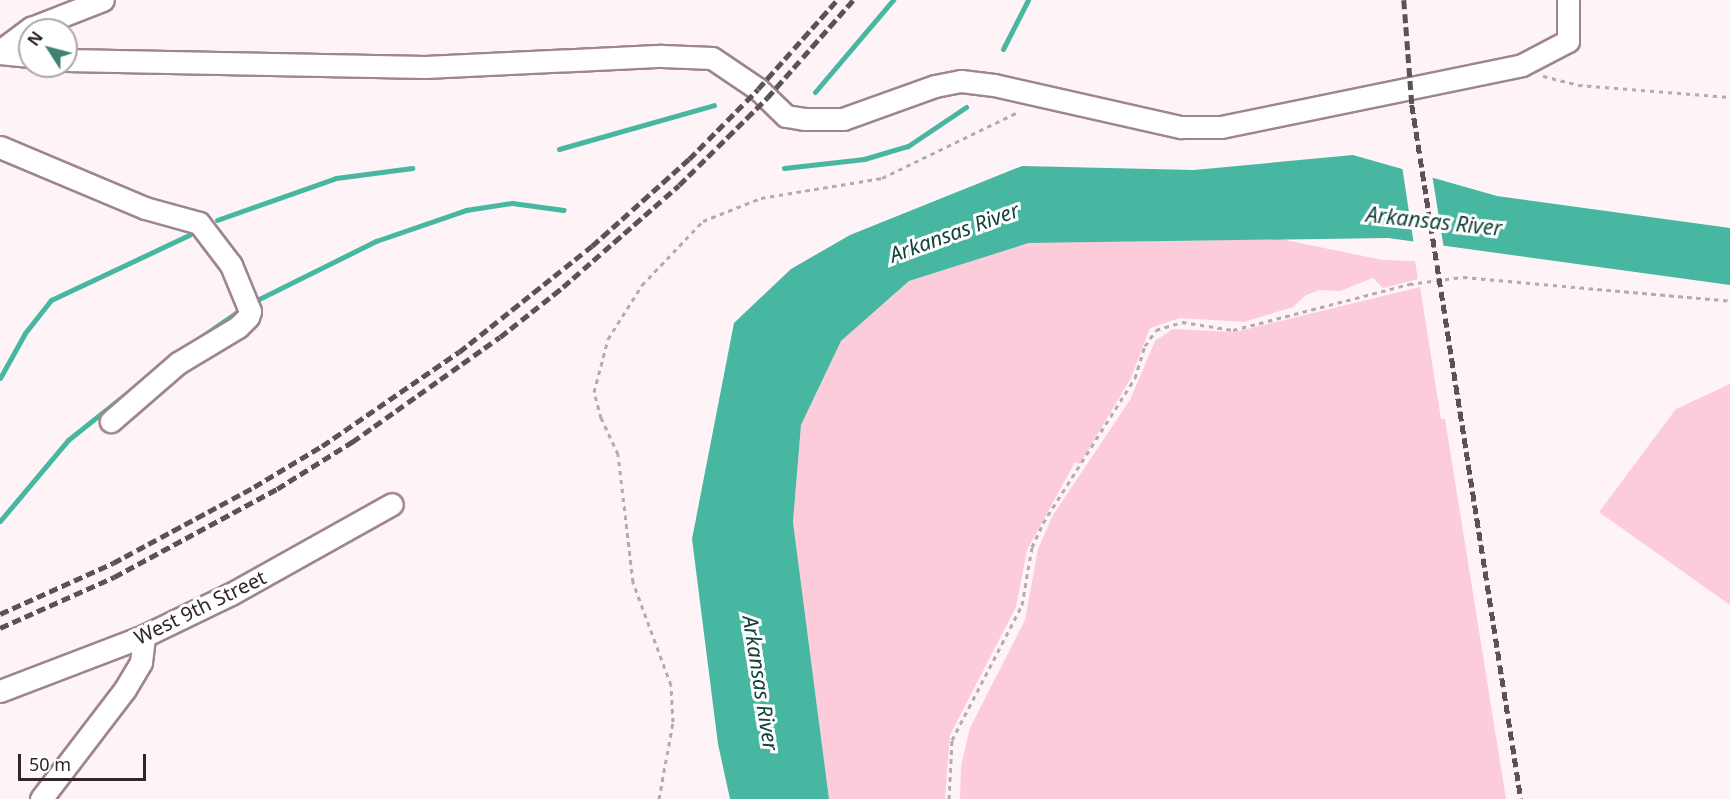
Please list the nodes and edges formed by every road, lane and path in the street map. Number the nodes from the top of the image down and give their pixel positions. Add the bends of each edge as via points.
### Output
1 (103, 0) edge
2 (1568, 0) edge
3 (0, 52) edge
4 (18, 54) edge
5 (78, 60) edge
6 (1007, 115) dead end
7 (0, 147) edge
8 (1730, 301) edge
9 (111, 421) dead end
10 (392, 504) dead end
11 (144, 636) junction
12 (0, 691) edge
13 (41, 799) edge
14 (659, 799) edge
15 (949, 799) edge

1 - 3 street via 31,28
2 - 5 street via 1568,41 1522,65 1221,127 1181,127 961,81 935,86 843,119 804,119 786,116 758,89 712,58 662,56 425,67
3 - 4 street
6 - 14 path via 882,178 761,198 703,221 642,285 608,339 594,392 618,454 633,582 671,685 673,723
7 - 9 street via 144,208 200,223 231,265 250,311 238,327 178,363
8 - 15 path via 1463,277 1409,284 1233,330 1182,322 1156,330 1145,346 1135,378 1043,523 1032,547 1022,605 952,740
10 - 11 street, West 9th Street via 231,594
11 - 12 street, West 9th Street
11 - 13 street via 141,662 125,689

